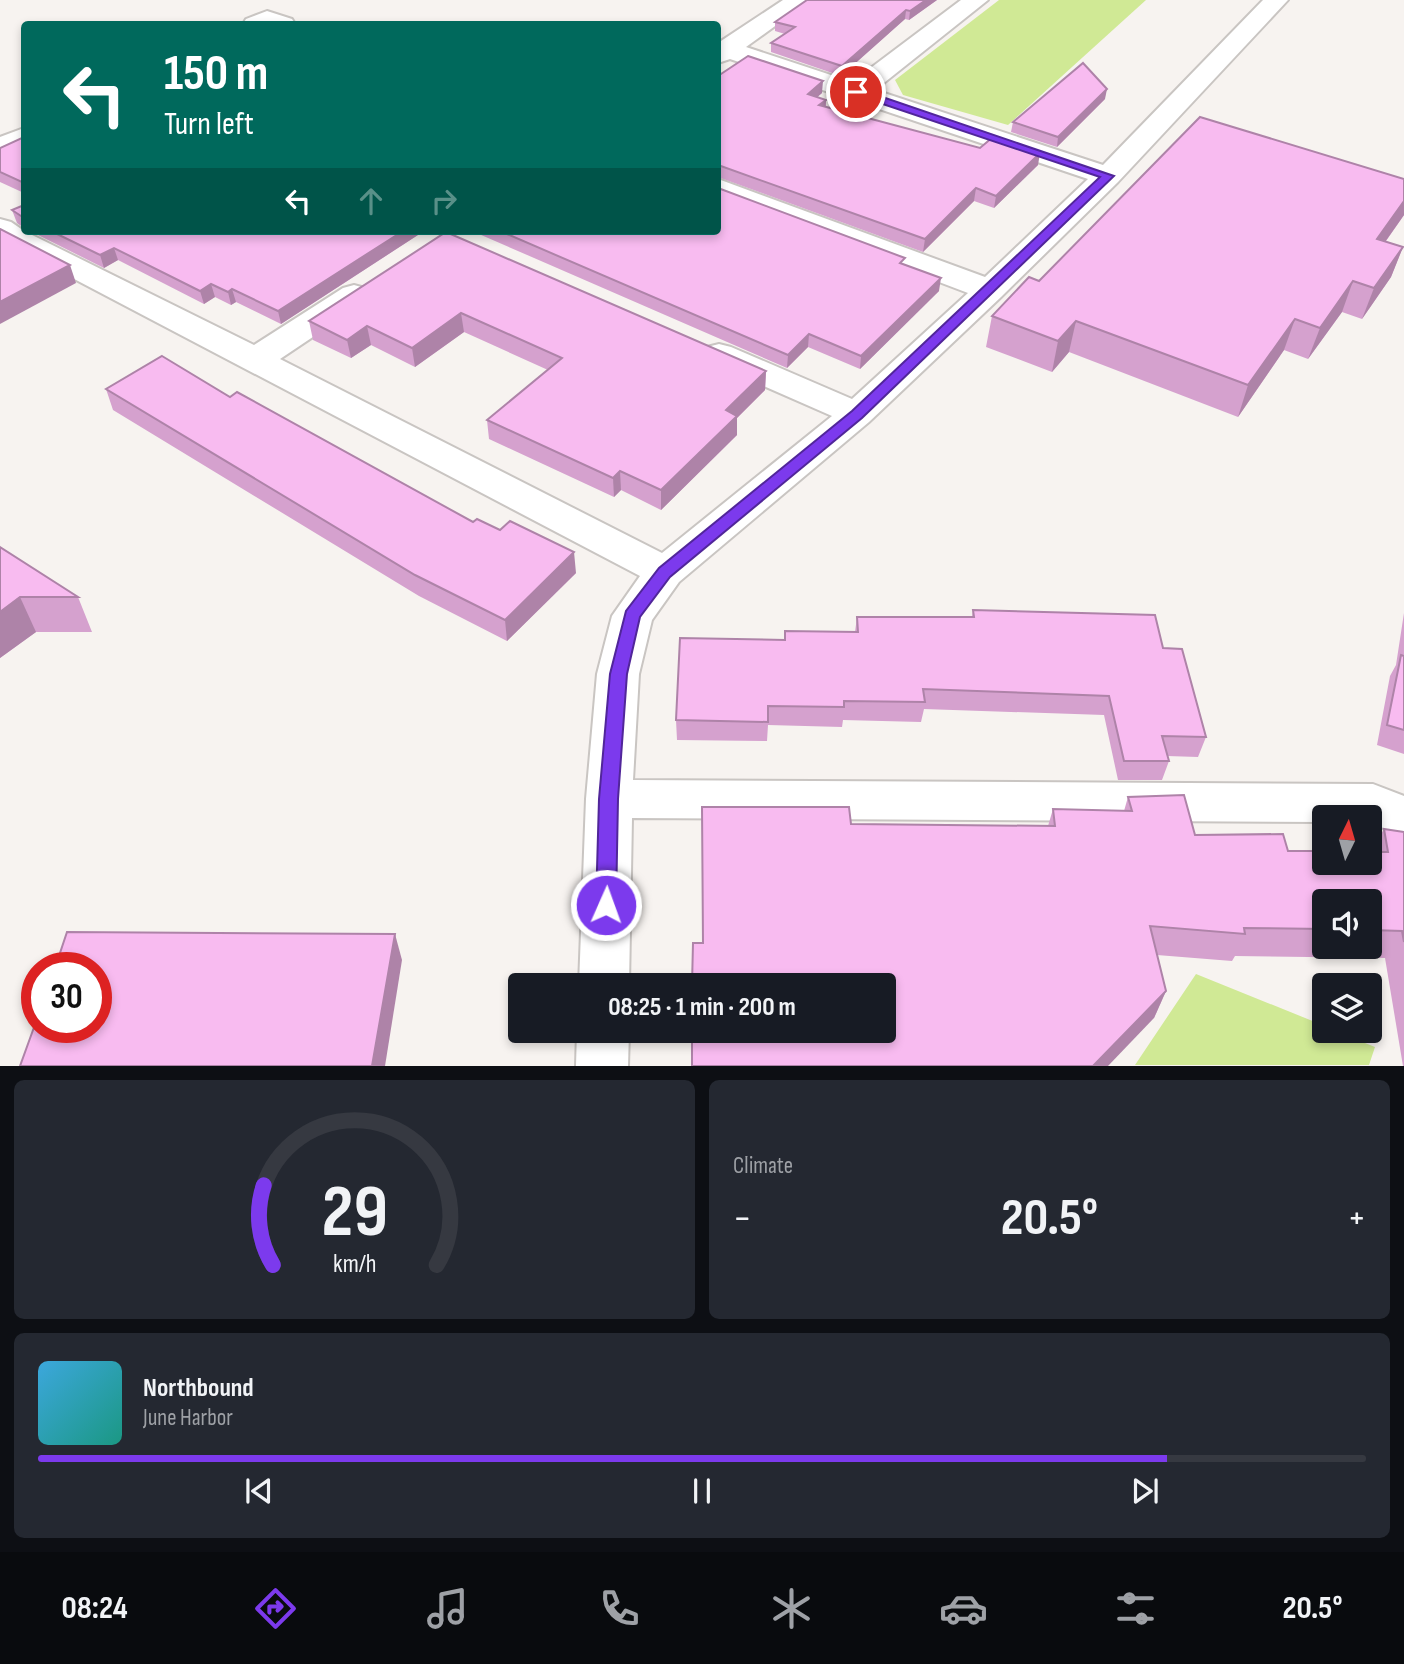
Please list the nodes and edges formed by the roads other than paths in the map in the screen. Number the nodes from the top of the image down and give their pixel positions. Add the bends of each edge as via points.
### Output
1 (799, 0) edge
2 (976, 0) edge
3 (1276, 0) edge
4 (722, 52) edge
5 (856, 92) junction
6 (21, 138) edge
7 (0, 148) edge
8 (1108, 176) junction
9 (721, 189) edge
10 (0, 228) edge
11 (379, 278) edge
12 (990, 290) junction
13 (695, 344) edge
14 (256, 359) junction
15 (857, 414) junction
16 (665, 572) junction
17 (609, 799) junction
18 (1404, 817) edge
19 (604, 973) edge
20 (603, 1043) edge
21 (602, 1066) edge

1 - 4 street
2 - 5 street
3 - 8 street
4 - 5 street
5 - 8 street
6 - 7 street
8 - 12 street
9 - 12 street
10 - 14 street
11 - 14 street
12 - 15 street
13 - 15 street
14 - 16 street
15 - 16 street
16 - 17 street via 632,616 618,674
17 - 18 street via 1373,803
17 - 19 street
20 - 21 street

